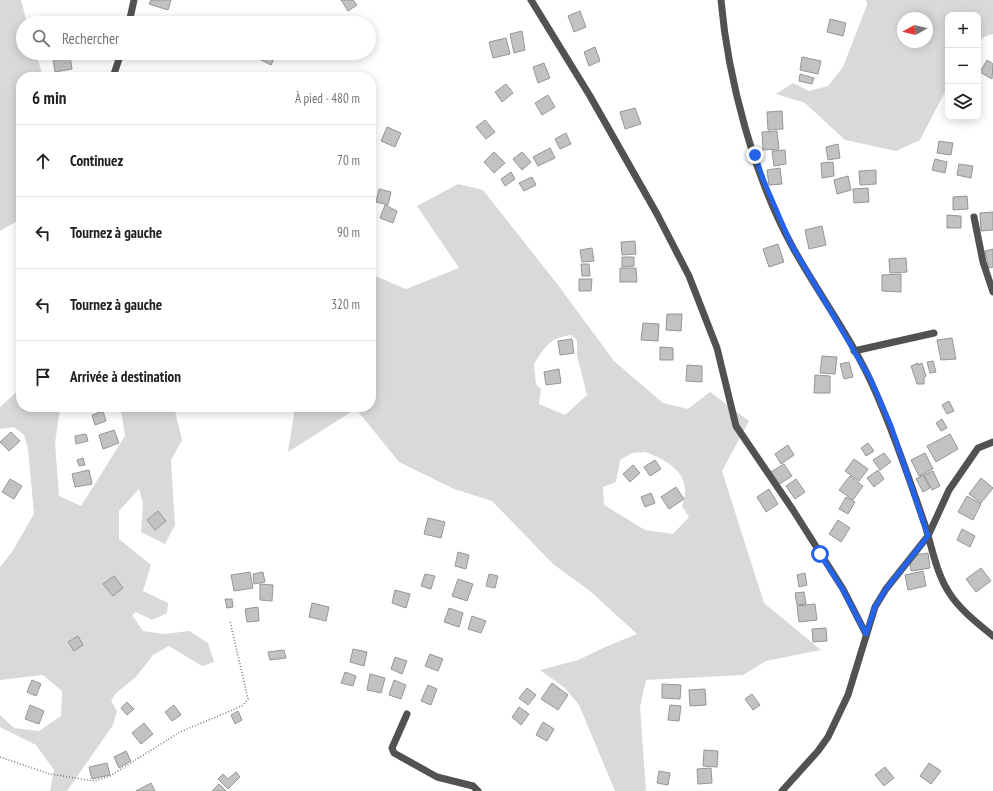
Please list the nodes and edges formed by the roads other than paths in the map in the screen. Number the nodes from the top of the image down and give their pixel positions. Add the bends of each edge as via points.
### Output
1 (134, 0) edge
2 (531, 0) edge
3 (721, 0) edge
4 (131, 16) edge
5 (119, 60) edge
6 (115, 72) edge
7 (974, 216) dead end
8 (993, 292) edge
9 (934, 333) dead end
10 (854, 351) junction
11 (993, 442) edge
12 (928, 536) junction
13 (866, 634) junction
14 (993, 636) edge
15 (407, 714) dead end
16 (478, 791) edge
17 (782, 791) edge

1 - 4 street
2 - 13 street via 590,96 689,276 717,348 736,426 843,590
3 - 10 street via 734,80 763,179 791,244
5 - 6 street
7 - 8 street via 983,262
9 - 10 street
10 - 12 street via 870,378 891,426
11 - 12 street via 978,448 949,490
12 - 13 street via 886,589 875,607
12 - 14 street via 934,559 948,591 961,608
13 - 17 street via 848,695 828,737
15 - 16 street via 392,748 394,753 437,777 473,786

